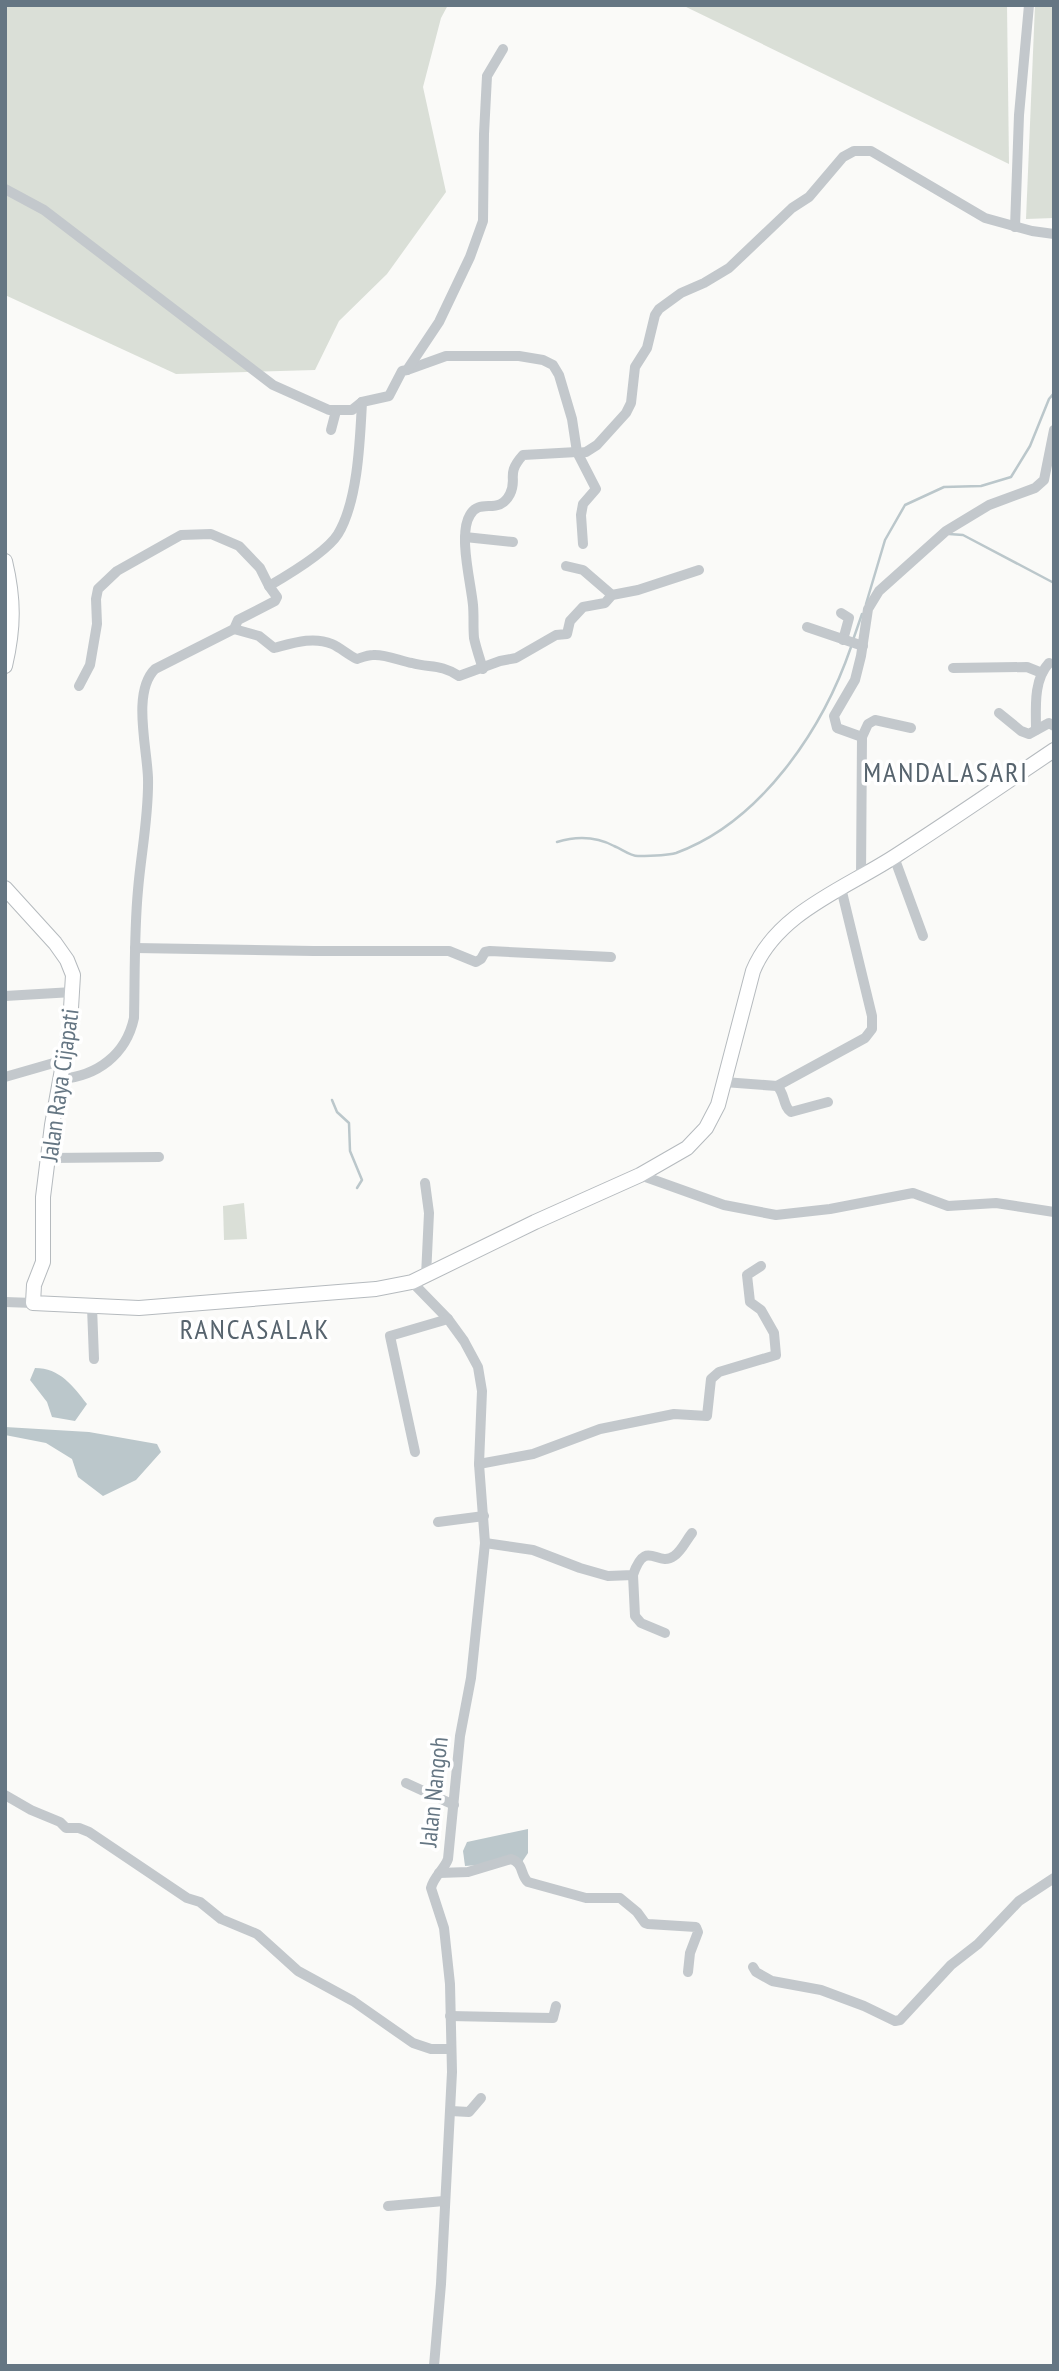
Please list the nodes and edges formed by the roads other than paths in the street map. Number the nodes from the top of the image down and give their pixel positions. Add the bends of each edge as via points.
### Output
1 (1029, 5) edge
2 (503, 49) dead end
3 (5, 189) edge
4 (1015, 227) junction
5 (1054, 234) edge
6 (407, 370) junction
7 (362, 402) junction
8 (337, 411) junction
9 (1054, 429) edge
10 (331, 430) dead end
11 (578, 453) junction
12 (465, 537) junction
13 (513, 542) dead end
14 (583, 544) dead end
15 (5, 561) edge
16 (566, 566) dead end
17 (699, 570) dead end
18 (269, 586) junction
19 (612, 595) junction
20 (841, 613) dead end
21 (807, 627) dead end
22 (234, 629) junction
23 (852, 643) junction
24 (5, 666) edge
25 (953, 668) dead end
26 (483, 669) junction
27 (79, 686) dead end
28 (999, 713) dead end
29 (1054, 726) edge
30 (911, 728) dead end
31 (1036, 730) junction
32 (862, 737) junction
33 (1054, 750) edge
34 (894, 857) junction
35 (861, 877) junction
36 (5, 888) edge
37 (841, 888) junction
38 (923, 936) dead end
39 (135, 948) junction
40 (611, 957) dead end
41 (73, 992) junction
42 (5, 996) edge
43 (64, 1060) junction
44 (5, 1077) edge
45 (61, 1079) junction
46 (724, 1082) junction
47 (777, 1086) junction
48 (828, 1101) dead end
49 (159, 1157) dead end
50 (55, 1158) junction
51 (640, 1175) junction
52 (425, 1183) dead end
53 (1054, 1212) edge
54 (761, 1266) dead end
55 (419, 1279) junction
56 (5, 1302) edge
57 (33, 1303) junction
58 (92, 1307) junction
59 (448, 1319) junction
60 (94, 1359) dead end
61 (415, 1452) dead end
62 (480, 1464) junction
63 (484, 1516) junction
64 (438, 1522) dead end
65 (692, 1533) dead end
66 (485, 1543) junction
67 (633, 1575) junction
68 (665, 1633) dead end
69 (406, 1783) dead end
70 (5, 1795) edge
71 (454, 1805) junction
72 (439, 1873) junction
73 (1054, 1878) edge
74 (753, 1967) dead end
75 (688, 1972) dead end
76 (556, 2006) dead end
77 (450, 2016) junction
78 (451, 2049) junction
79 (481, 2098) dead end
80 (451, 2111) junction
81 (444, 2201) junction
82 (388, 2206) dead end
83 (434, 2366) edge

1 - 4 street via 1018,115
2 - 6 street via 487,76 483,221 439,322
3 - 8 street via 44,209 273,385
4 - 5 street
4 - 11 street via 985,218 881,155 863,150 848,153 817,189 729,268 681,293 657,312 647,348 635,367 626,413 597,444
6 - 7 street via 402,371 389,396
6 - 11 street via 446,356 519,356 548,362 559,375
7 - 8 street via 352,411
7 - 18 street via 358,464 339,532 299,568
8 - 10 street
9 - 23 street via 1044,480 946,531 873,598
11 - 12 street via 523,455 512,469 510,493 499,506 475,509
11 - 14 street via 596,489 583,504
12 - 13 street
12 - 26 street via 474,638
15 - 24 main road via 13,615
16 - 19 street via 583,570
17 - 19 street
18 - 22 street via 276,600 238,620
18 - 27 street via 260,568 239,546 211,534 181,535 117,570 98,589 90,665
19 - 26 street via 605,603 583,607 570,621 567,634
20 - 23 street via 849,618
21 - 23 street
22 - 26 street via 259,636 274,648 312,640 333,645 357,659 378,655 430,664 459,676
22 - 39 street via 155,669 144,686 148,779
23 - 32 street via 855,680 833,719 837,728
25 - 31 street via 1045,668 1037,694
28 - 31 street via 1021,731 1029,734
29 - 31 street via 1049,723
30 - 32 street via 875,720
32 - 35 street
33 - 34 main road
34 - 35 main road
34 - 38 street
35 - 37 main road
36 - 41 main road, Jalan Raya Cijapati via 67,960
37 - 46 main road via 804,911 762,953 753,971
37 - 47 street via 870,1003 872,1029 865,1038
39 - 40 street via 449,951 476,962 490,951
39 - 45 street via 131,1033 98,1070
41 - 42 street
41 - 43 main road, Jalan Raya Cijapati
43 - 44 street
43 - 45 main road, Jalan Raya Cijapati
45 - 50 main road, Jalan Raya Cijapati via 52,1125
46 - 47 street
46 - 51 main road via 718,1105 695,1141
47 - 48 street via 788,1111
49 - 50 street
50 - 57 main road, Jalan Raya Cijapati via 43,1197 44,1251
51 - 53 street via 723,1205 776,1215 914,1193 948,1206 996,1203
51 - 55 main road
52 - 55 street via 429,1213
54 - 62 street via 747,1275 748,1297 774,1333 776,1355 714,1376 707,1416 674,1414 600,1429 533,1454
55 - 58 main road via 358,1291 139,1308
55 - 59 street, Jalan Nangoh
56 - 57 street
57 - 58 main road
58 - 60 street
59 - 61 street via 390,1336
59 - 62 street, Jalan Nangoh via 480,1376
62 - 63 street, Jalan Nangoh
63 - 64 street
63 - 66 street, Jalan Nangoh
65 - 67 street via 674,1557 639,1559
66 - 67 street via 533,1550 608,1576
66 - 71 street, Jalan Nangoh
67 - 68 street via 635,1616
69 - 71 street
70 - 78 street via 66,1828 89,1832 221,1919 257,1934 298,1971 353,2001 413,2043
71 - 72 street, Jalan Nangoh via 448,1859
72 - 75 street via 468,1872 511,1859 523,1869 528,1882 586,1898 620,1898 648,1924 696,1927
72 - 77 street, Jalan Nangoh via 431,1888 444,1928
73 - 74 street via 1019,1901 901,2020 821,1990 772,1981
76 - 77 street via 553,2018
77 - 78 street, Jalan Nangoh
78 - 80 street, Jalan Nangoh
79 - 80 street via 469,2112
80 - 81 street, Jalan Nangoh
81 - 82 street
81 - 83 street, Jalan Nangoh

